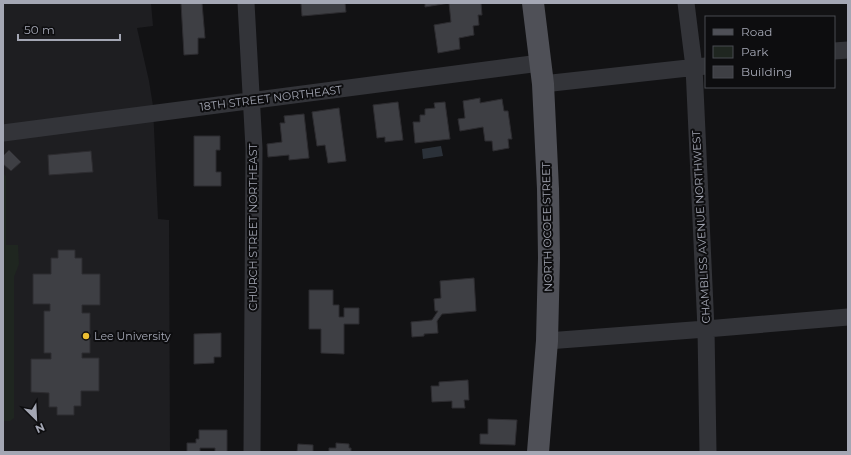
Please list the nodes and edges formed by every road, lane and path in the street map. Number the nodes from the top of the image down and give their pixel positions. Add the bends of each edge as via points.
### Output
1 (246, 3) edge
2 (533, 3) edge
3 (686, 3) edge
4 (848, 50) edge
5 (835, 51) edge
6 (700, 66) edge
7 (541, 74) junction
8 (252, 100) junction
9 (3, 133) edge
10 (848, 317) edge
11 (706, 329) junction
12 (547, 340) junction
13 (252, 452) edge
14 (538, 452) edge
15 (708, 452) edge

1 - 8 street, CHURCH STREET NORTHEAST
2 - 7 main road, NORTH OCOEE STREET
3 - 6 street, CHAMBLISS AVENUE NORTHWEST
4 - 5 street
6 - 7 street, 18TH STREET NORTHEAST
6 - 11 street, CHAMBLISS AVENUE NORTHWEST
7 - 8 street, 18TH STREET NORTHEAST
7 - 12 main road, NORTH OCOEE STREET via 548,189
8 - 9 street, 18TH STREET NORTHEAST
8 - 13 street, CHURCH STREET NORTHEAST
10 - 11 street
11 - 12 street
11 - 15 street, CHAMBLISS AVENUE NORTHWEST
12 - 14 main road, NORTH OCOEE STREET

